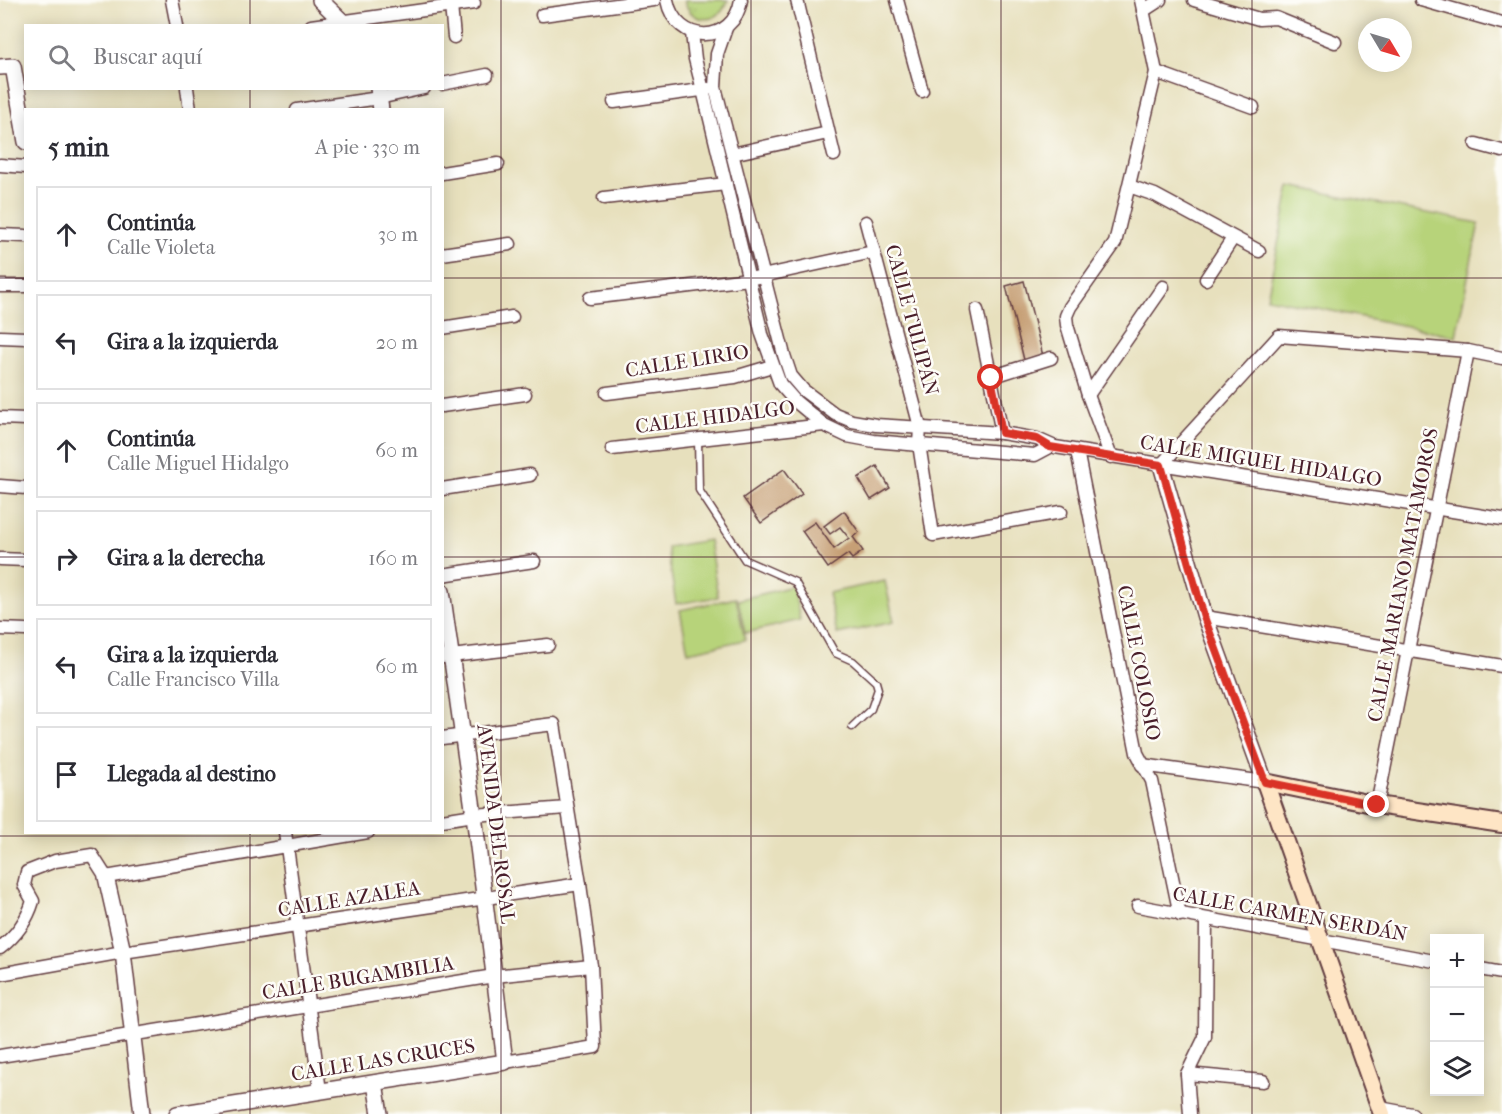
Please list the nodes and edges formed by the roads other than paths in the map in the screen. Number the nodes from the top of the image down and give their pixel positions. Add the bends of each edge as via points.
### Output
1 (172, 0) edge
2 (320, 0) edge
3 (654, 0) edge
4 (667, 0) edge
5 (741, 0) edge
6 (797, 0) edge
7 (897, 0) edge
8 (1160, 0) edge
9 (1194, 0) edge
10 (1421, 0) edge
11 (474, 3) dead end
12 (1142, 5) edge
13 (451, 6) junction
14 (542, 15) dead end
15 (345, 23) edge
16 (1502, 23) edge
17 (177, 24) edge
18 (726, 27) junction
19 (692, 33) junction
20 (454, 37) dead end
21 (1335, 42) dead end
22 (13, 66) edge
23 (1156, 72) junction
24 (487, 75) dead end
25 (444, 84) edge
26 (709, 89) junction
27 (187, 90) edge
28 (416, 90) edge
29 (922, 91) dead end
30 (379, 99) edge
31 (614, 102) dead end
32 (1253, 106) dead end
33 (190, 108) edge
34 (312, 108) edge
35 (24, 130) edge
36 (828, 133) junction
37 (1476, 144) dead end
38 (1502, 151) edge
39 (732, 154) junction
40 (834, 155) dead end
41 (498, 164) dead end
42 (0, 165) edge
43 (24, 167) edge
44 (444, 173) edge
45 (726, 184) junction
46 (1129, 186) junction
47 (604, 198) dead end
48 (866, 222) dead end
49 (0, 235) edge
50 (24, 236) edge
51 (1233, 238) junction
52 (510, 244) dead end
53 (1259, 251) dead end
54 (873, 252) junction
55 (444, 254) edge
56 (765, 276) junction
57 (749, 279) junction
58 (1206, 279) dead end
59 (0, 286) edge
60 (24, 286) edge
61 (1163, 287) dead end
62 (590, 298) dead end
63 (977, 310) dead end
64 (512, 317) dead end
65 (444, 328) edge
66 (0, 337) edge
67 (24, 338) edge
68 (1468, 351) junction
69 (1051, 358) dead end
70 (1502, 358) edge
71 (772, 366) junction
72 (991, 378) junction
73 (606, 393) dead end
74 (525, 394) dead end
75 (1088, 395) junction
76 (444, 406) edge
77 (0, 418) edge
78 (24, 419) edge
79 (824, 424) junction
80 (920, 427) junction
81 (1002, 433) junction
82 (698, 438) junction
83 (919, 444) junction
84 (1050, 447) junction
85 (612, 449) dead end
86 (1077, 451) junction
87 (1111, 457) junction
88 (1161, 465) junction
89 (530, 476) dead end
90 (0, 486) edge
91 (24, 488) edge
92 (444, 489) edge
93 (1436, 508) junction
94 (1061, 512) dead end
95 (1502, 519) edge
96 (0, 559) edge
97 (24, 560) edge
98 (534, 561) dead end
99 (444, 576) edge
100 (444, 617) edge
101 (1204, 617) junction
102 (0, 629) edge
103 (24, 630) edge
104 (548, 645) dead end
105 (1408, 650) junction
106 (447, 656) edge
107 (1502, 666) edge
108 (852, 727) dead end
109 (463, 734) junction
110 (444, 738) edge
111 (1142, 765) junction
112 (1265, 782) junction
113 (1377, 805) junction
114 (567, 808) junction
115 (474, 815) junction
116 (444, 820) edge
117 (1502, 824) edge
118 (285, 834) edge
119 (356, 834) edge
120 (287, 846) junction
121 (106, 877) junction
122 (580, 884) junction
123 (484, 898) junction
124 (1138, 906) dead end
125 (1180, 915) junction
126 (1206, 920) junction
127 (297, 927) junction
128 (1320, 940) junction
129 (0, 948) edge
130 (123, 952) junction
131 (1430, 960) edge
132 (591, 966) junction
133 (1484, 970) edge
134 (1502, 973) edge
135 (0, 974) edge
136 (495, 976) junction
137 (308, 1006) junction
138 (132, 1034) junction
139 (0, 1056) edge
140 (505, 1062) junction
141 (1187, 1074) junction
142 (1263, 1081) dead end
143 (375, 1083) junction
144 (320, 1091) junction
145 (1381, 1111) edge
146 (142, 1114) edge
147 (177, 1114) edge
148 (380, 1114) edge
149 (1190, 1114) edge
150 (1412, 1114) edge

1 - 17 street
2 - 15 street
3 - 14 street
4 - 19 street via 674,20
5 - 18 street via 736,16
6 - 36 street
7 - 29 street
8 - 12 street
9 - 21 street via 1259,19 1276,18
10 - 16 street
11 - 13 street
12 - 23 street
13 - 15 street
13 - 20 street
18 - 19 street via 715,33
18 - 26 street
19 - 26 street via 696,59
22 - 35 street
23 - 32 street
23 - 46 street
24 - 25 street
26 - 31 street
26 - 39 street
26 - 45 street
27 - 33 street
28 - 30 street
30 - 34 street
36 - 39 street
36 - 40 street
37 - 38 street
39 - 56 street
41 - 44 street
42 - 43 street
45 - 47 street
45 - 57 street
46 - 51 street via 1155,195
46 - 75 street via 1115,243 1066,316
48 - 54 street, CALLE TULIPÁN
49 - 50 street
51 - 53 street
51 - 58 street
52 - 55 street
54 - 56 street
54 - 80 street, CALLE TULIPÁN
56 - 57 street
56 - 80 street via 791,376 803,390 834,414 852,421
57 - 62 street
57 - 71 street
59 - 60 street
61 - 75 street
63 - 72 street
64 - 65 street
66 - 67 street
68 - 70 street
68 - 88 street via 1279,336
68 - 93 street, CALLE MARIANO MATAMOROS
69 - 72 street
71 - 73 street, CALLE LIRIO via 735,377
71 - 79 street via 780,384 795,401
72 - 81 street
74 - 76 street
75 - 87 street
77 - 78 street
79 - 82 street, CALLE HIDALGO
79 - 83 street via 847,436
80 - 81 street
80 - 83 street, CALLE TULIPÁN
81 - 84 street via 1037,439
82 - 85 street, CALLE HIDALGO
82 - 108 lane via 699,490 745,560 795,582 836,653 853,661 876,682 878,689 871,709
83 - 84 street via 1035,455
83 - 94 street, CALLE TULIPÁN via 933,535
84 - 86 street, CALLE MIGUEL HIDALGO
86 - 87 street, CALLE MIGUEL HIDALGO
86 - 111 street, CALLE COLOSIO
87 - 88 street, CALLE MIGUEL HIDALGO
88 - 93 street, CALLE MIGUEL HIDALGO
88 - 101 street
89 - 92 street
90 - 91 street
93 - 95 street, CALLE MIGUEL HIDALGO
93 - 105 street, CALLE MARIANO MATAMOROS
96 - 97 street
98 - 99 street
100 - 106 street, AVENIDA DEL ROSAL
101 - 105 street
101 - 112 street
102 - 103 street
104 - 106 street
105 - 107 street
105 - 113 street, CALLE MARIANO MATAMOROS
106 - 109 street, AVENIDA DEL ROSAL
109 - 110 street
109 - 114 street via 554,724
109 - 115 street, AVENIDA DEL ROSAL
111 - 112 street
111 - 125 street, CALLE COLOSIO via 1152,781
112 - 113 main road
112 - 128 main road
113 - 117 main road
114 - 115 street
114 - 122 street
115 - 116 street
115 - 123 street, AVENIDA DEL ROSAL
118 - 120 street
119 - 120 street
120 - 121 street
120 - 127 street
121 - 129 street via 92,855 55,861 27,872 24,885 33,901 28,917
121 - 130 street
122 - 123 street, CALLE AZALEA
122 - 132 street
123 - 127 street, CALLE AZALEA
123 - 136 street, AVENIDA DEL ROSAL
124 - 125 street, CALLE CARMEN SERDÁN
125 - 126 street, CALLE CARMEN SERDÁN
126 - 128 street, CALLE CARMEN SERDÁN
126 - 141 street via 1205,1037
127 - 130 street, CALLE AZALEA
127 - 137 street
128 - 131 street, CALLE CARMEN SERDÁN
128 - 145 main road
130 - 135 street, CALLE AZALEA
130 - 138 street
132 - 136 street, CALLE BUGAMBILIA
132 - 140 street, CALLE LAS CRUCES via 595,1047
133 - 134 street
136 - 137 street, CALLE BUGAMBILIA
136 - 140 street, AVENIDA DEL ROSAL
137 - 138 street, CALLE BUGAMBILIA
137 - 144 street
138 - 139 street, CALLE BUGAMBILIA
138 - 146 street
140 - 143 street, CALLE LAS CRUCES
141 - 142 street
141 - 149 street
143 - 144 street, CALLE LAS CRUCES
143 - 148 street
144 - 147 street, CALLE LAS CRUCES
145 - 150 street

